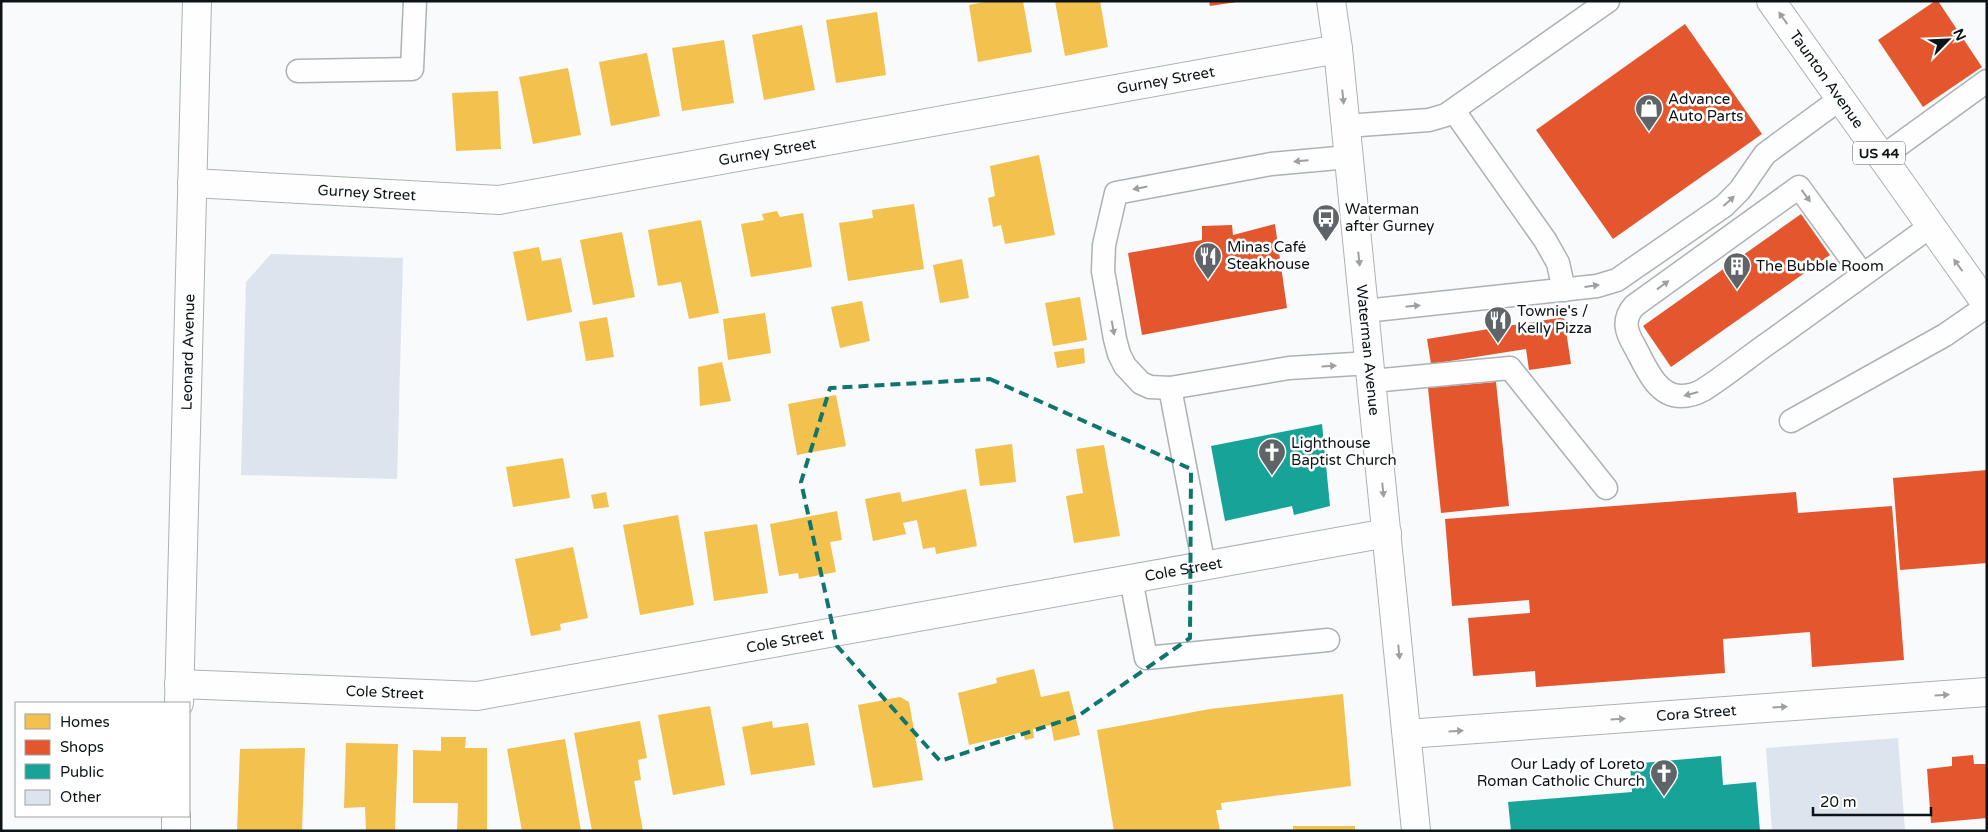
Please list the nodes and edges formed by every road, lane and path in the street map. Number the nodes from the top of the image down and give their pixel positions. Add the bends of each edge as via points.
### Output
1 (197, 1) edge
2 (415, 1) edge
3 (1331, 1) edge
4 (1338, 1) edge
5 (1608, 1) edge
6 (1771, 1) edge
7 (1338, 49) junction
8 (298, 71) dead end
9 (1985, 88) edge
10 (1840, 99) junction
11 (1454, 111) junction
12 (1346, 126) junction
13 (1349, 157) junction
14 (1882, 157) junction
15 (192, 183) junction
16 (1930, 226) junction
17 (1863, 275) junction
18 (1564, 290) junction
19 (1987, 305) edge
20 (1365, 311) junction
21 (1371, 372) junction
22 (1170, 388) junction
23 (1791, 421) dead end
24 (1606, 488) dead end
25 (1387, 533) junction
26 (1204, 566) junction
27 (1131, 579) junction
28 (1328, 640) dead end
29 (1987, 692) edge
30 (179, 694) edge
31 (1407, 734) junction
32 (176, 817) edge
33 (176, 831) edge
34 (1416, 831) edge

1 - 15 main road, Leonard Avenue
2 - 8 lane via 412,69
3 - 7 main road
4 - 7 main road
5 - 11 lane
10 -> 6 main road, Taunton Avenue / US 44
7 -> 12 main road, Waterman Avenue
7 - 15 main road, Gurney Street via 499,200
9 - 14 lane
10 - 14 main road, Taunton Avenue / US 44
18 -> 10 lane via 1606,284 1636,269 1724,206 1740,190 1765,154
11 - 12 lane via 1430,120
11 - 18 lane via 1545,240 1558,263
12 - 13 main road, Waterman Avenue
13 -> 20 main road, Waterman Avenue
13 -> 22 lane via 1271,164 1116,193 1102,258 1115,339 1132,375 1150,387
14 - 16 main road, Taunton Avenue / US 44
15 - 30 main road, Leonard Avenue
16 - 17 lane
19 -> 16 main road, Taunton Avenue / US 44
17 -> 17 lane via 1702,391 1691,395 1669,394 1660,388 1627,334 1625,323 1628,313 1642,300 1799,186
20 -> 18 lane
19 - 23 lane via 1946,335
20 - 21 main road, Waterman Avenue
22 -> 21 lane via 1289,368
21 - 24 lane via 1510,368
21 -> 25 main road, Waterman Avenue
22 - 26 lane
25 - 26 main road, Cole Street
25 -> 31 main road, Waterman Avenue
26 - 27 main road, Cole Street
27 - 28 lane via 1146,658
27 - 30 main road, Cole Street via 476,696
31 -> 29 main road, Cora Street
31 - 34 main road, Waterman Avenue
32 - 33 main road

